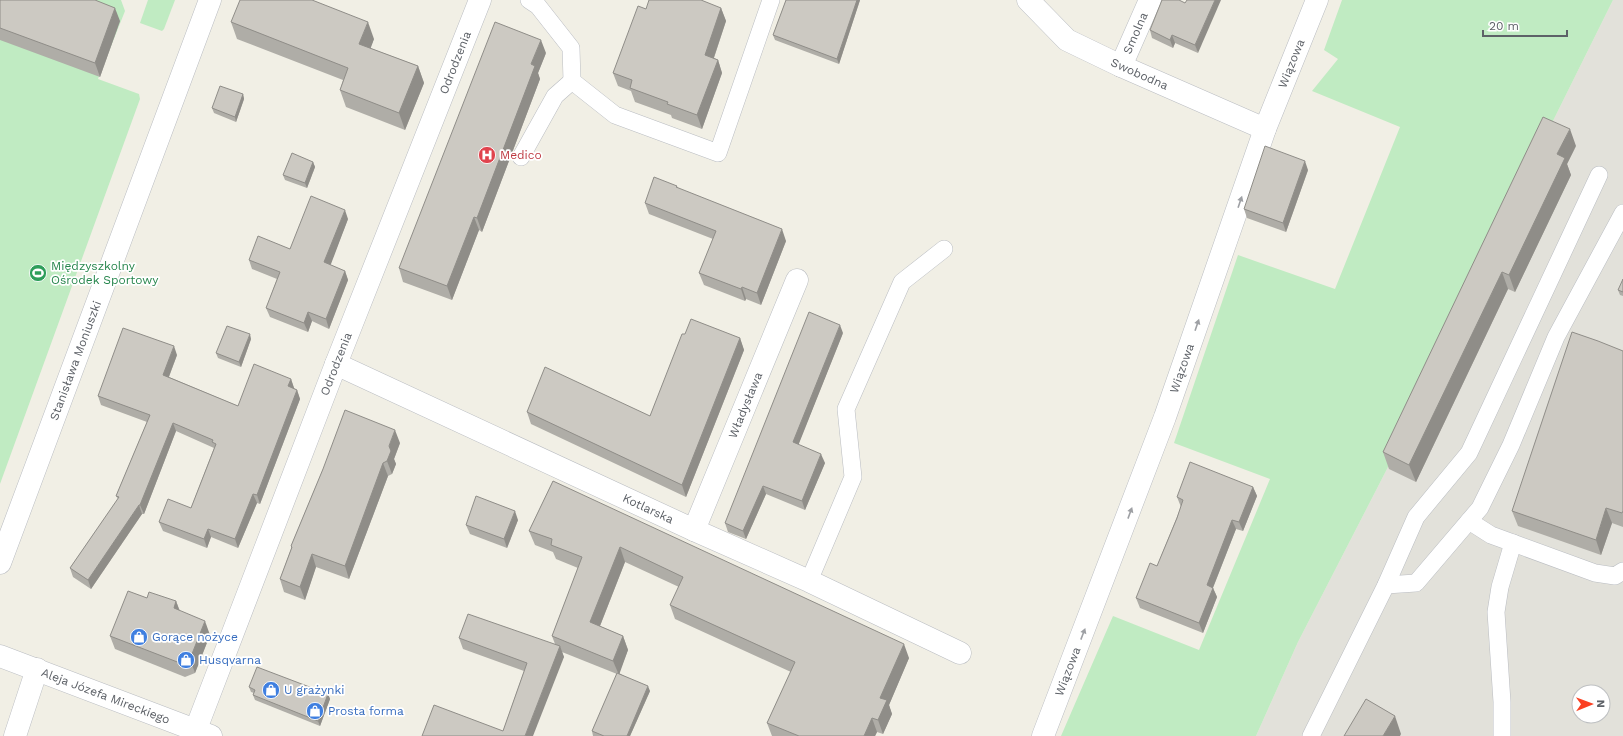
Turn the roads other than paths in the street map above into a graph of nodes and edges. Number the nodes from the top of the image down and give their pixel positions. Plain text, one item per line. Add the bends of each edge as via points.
1 (210, 0) edge
2 (480, 0) edge
3 (529, 0) edge
4 (771, 0) edge
5 (1028, 0) edge
6 (1150, 0) edge
7 (1317, 0) edge
8 (1121, 66) junction
9 (572, 81) junction
10 (1265, 129) junction
11 (521, 156) dead end
12 (1599, 175) dead end
13 (1623, 213) edge
14 (944, 249) dead end
15 (797, 280) dead end
16 (336, 364) junction
17 (1469, 520) junction
18 (694, 530) junction
19 (1513, 542) junction
20 (0, 563) edge
21 (1623, 572) edge
22 (809, 581) junction
23 (1386, 585) junction
24 (960, 653) dead end
25 (0, 656) edge
26 (37, 669) junction
27 (204, 733) edge
28 (15, 736) edge
29 (1043, 736) edge
30 (1312, 736) edge
31 (1502, 736) edge

1 - 20 street, Stanisława Moniuszki
2 - 16 street, Odrodzenia
3 - 9 lane via 538,6 571,48
4 - 9 lane via 718,153 615,114
5 - 8 street, Swobodna via 1067,40
6 - 8 street, Smolna
7 - 10 street, Wiązowa
8 - 10 street, Swobodna
9 - 11 lane via 555,96
29 -> 10 street, Wiązowa via 1166,417
12 - 23 lane via 1469,453 1416,517
13 - 17 lane via 1556,337 1511,445 1480,508
14 - 22 lane via 902,282 846,409 853,477
15 - 18 street, Władysława
16 - 18 street, Kotlarska
16 - 27 street, Odrodzenia
17 - 19 lane via 1491,534
17 - 23 lane via 1416,583
18 - 22 street, Kotlarska
19 - 21 lane via 1594,573 1615,576
19 - 31 lane via 1500,587 1496,612
22 - 24 street, Kotlarska
23 - 30 lane
25 - 26 street, Aleja Józefa Mireckiego
26 - 27 street, Aleja Józefa Mireckiego
26 - 28 street

